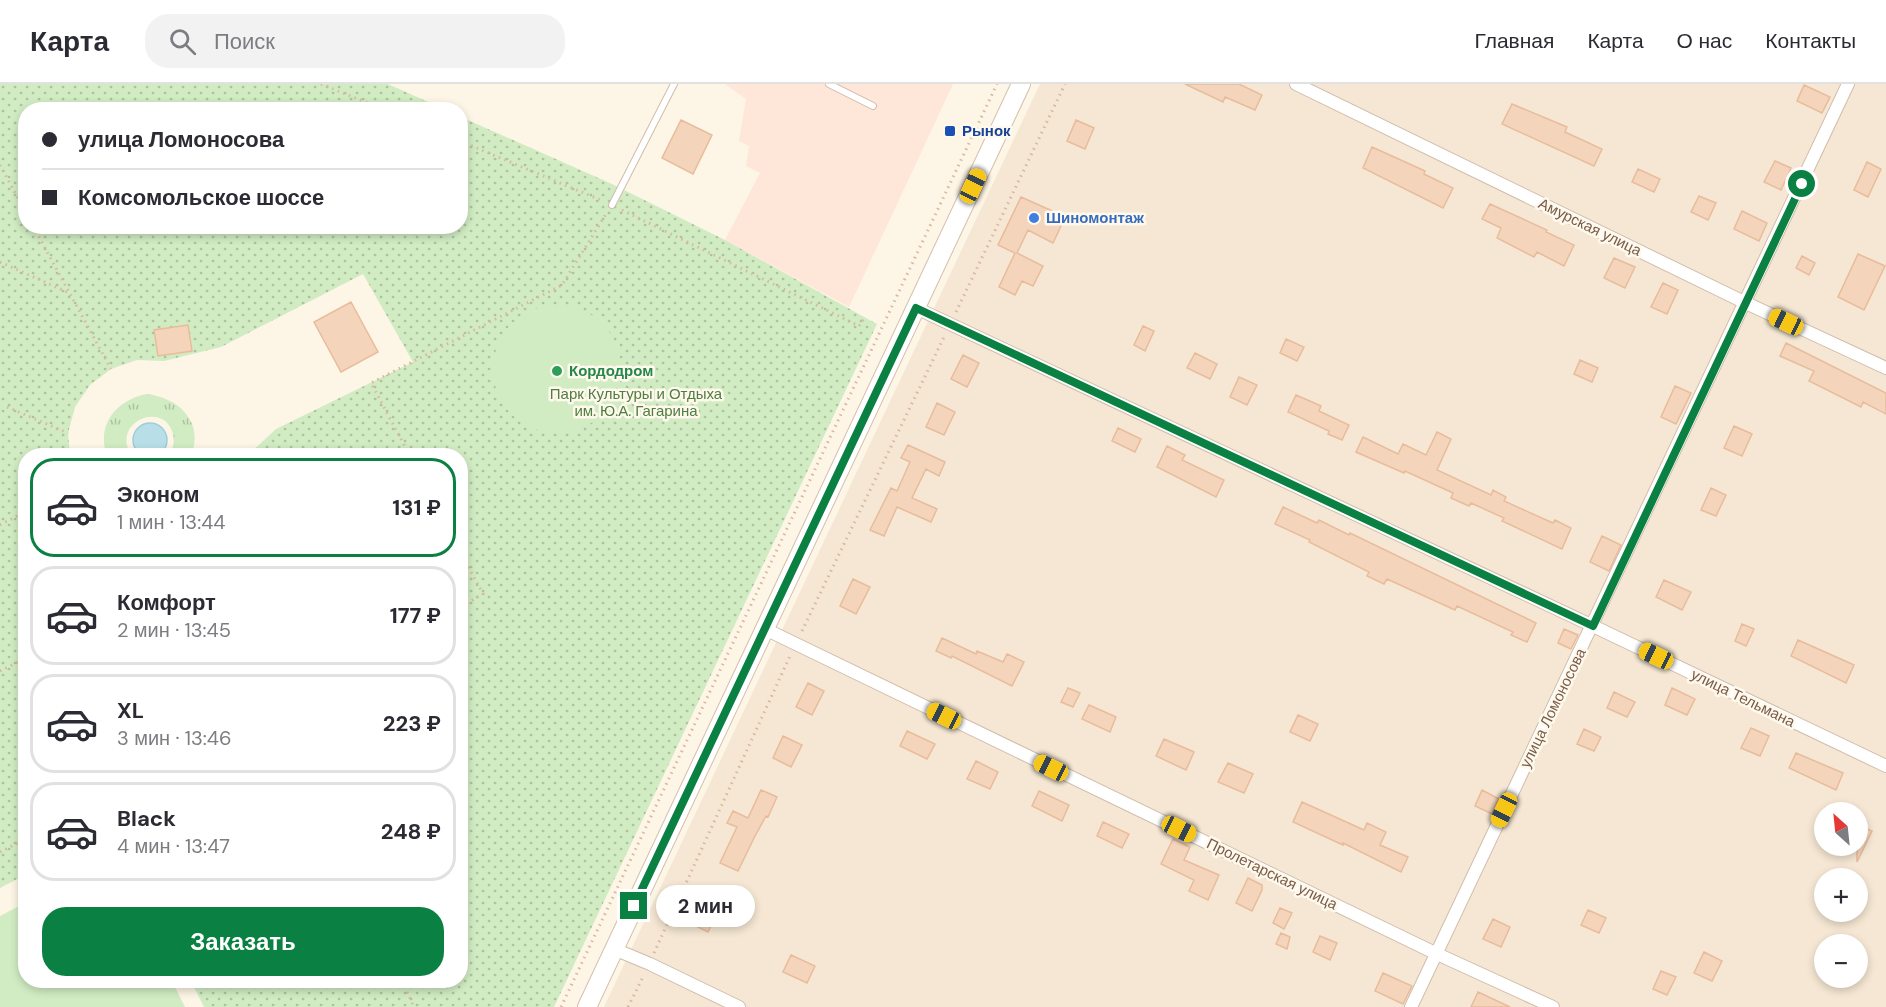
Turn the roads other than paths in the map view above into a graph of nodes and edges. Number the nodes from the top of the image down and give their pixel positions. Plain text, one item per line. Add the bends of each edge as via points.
1 (674, 84) edge
2 (829, 84) edge
3 (1021, 84) edge
4 (1296, 84) edge
5 (1848, 84) edge
6 (873, 106) dead end
7 (612, 205) road end
8 (1746, 303) junction
9 (916, 308) junction
10 (1886, 368) edge
11 (1593, 626) junction
12 (765, 629) junction
13 (1886, 766) edge
14 (614, 949) junction
15 (1435, 953) junction
16 (587, 1007) edge
17 (739, 1007) edge
18 (1411, 1007) edge
19 (1553, 1007) edge

1 - 7 lane
2 - 6 lane
3 - 9 main road
4 - 8 street, Амурская улица
5 - 8 street, улица Ломоносова
8 - 10 street, Амурская улица
8 - 11 street, улица Ломоносова
9 - 11 street, улица Тельмана
9 - 12 main road
11 - 13 street, улица Тельмана
11 - 15 street, улица Ломоносова
12 - 14 main road
12 - 15 street, Пролетарская улица
14 - 16 main road
14 - 17 street
15 - 18 street, улица Ломоносова
15 - 19 street, Пролетарская улица

